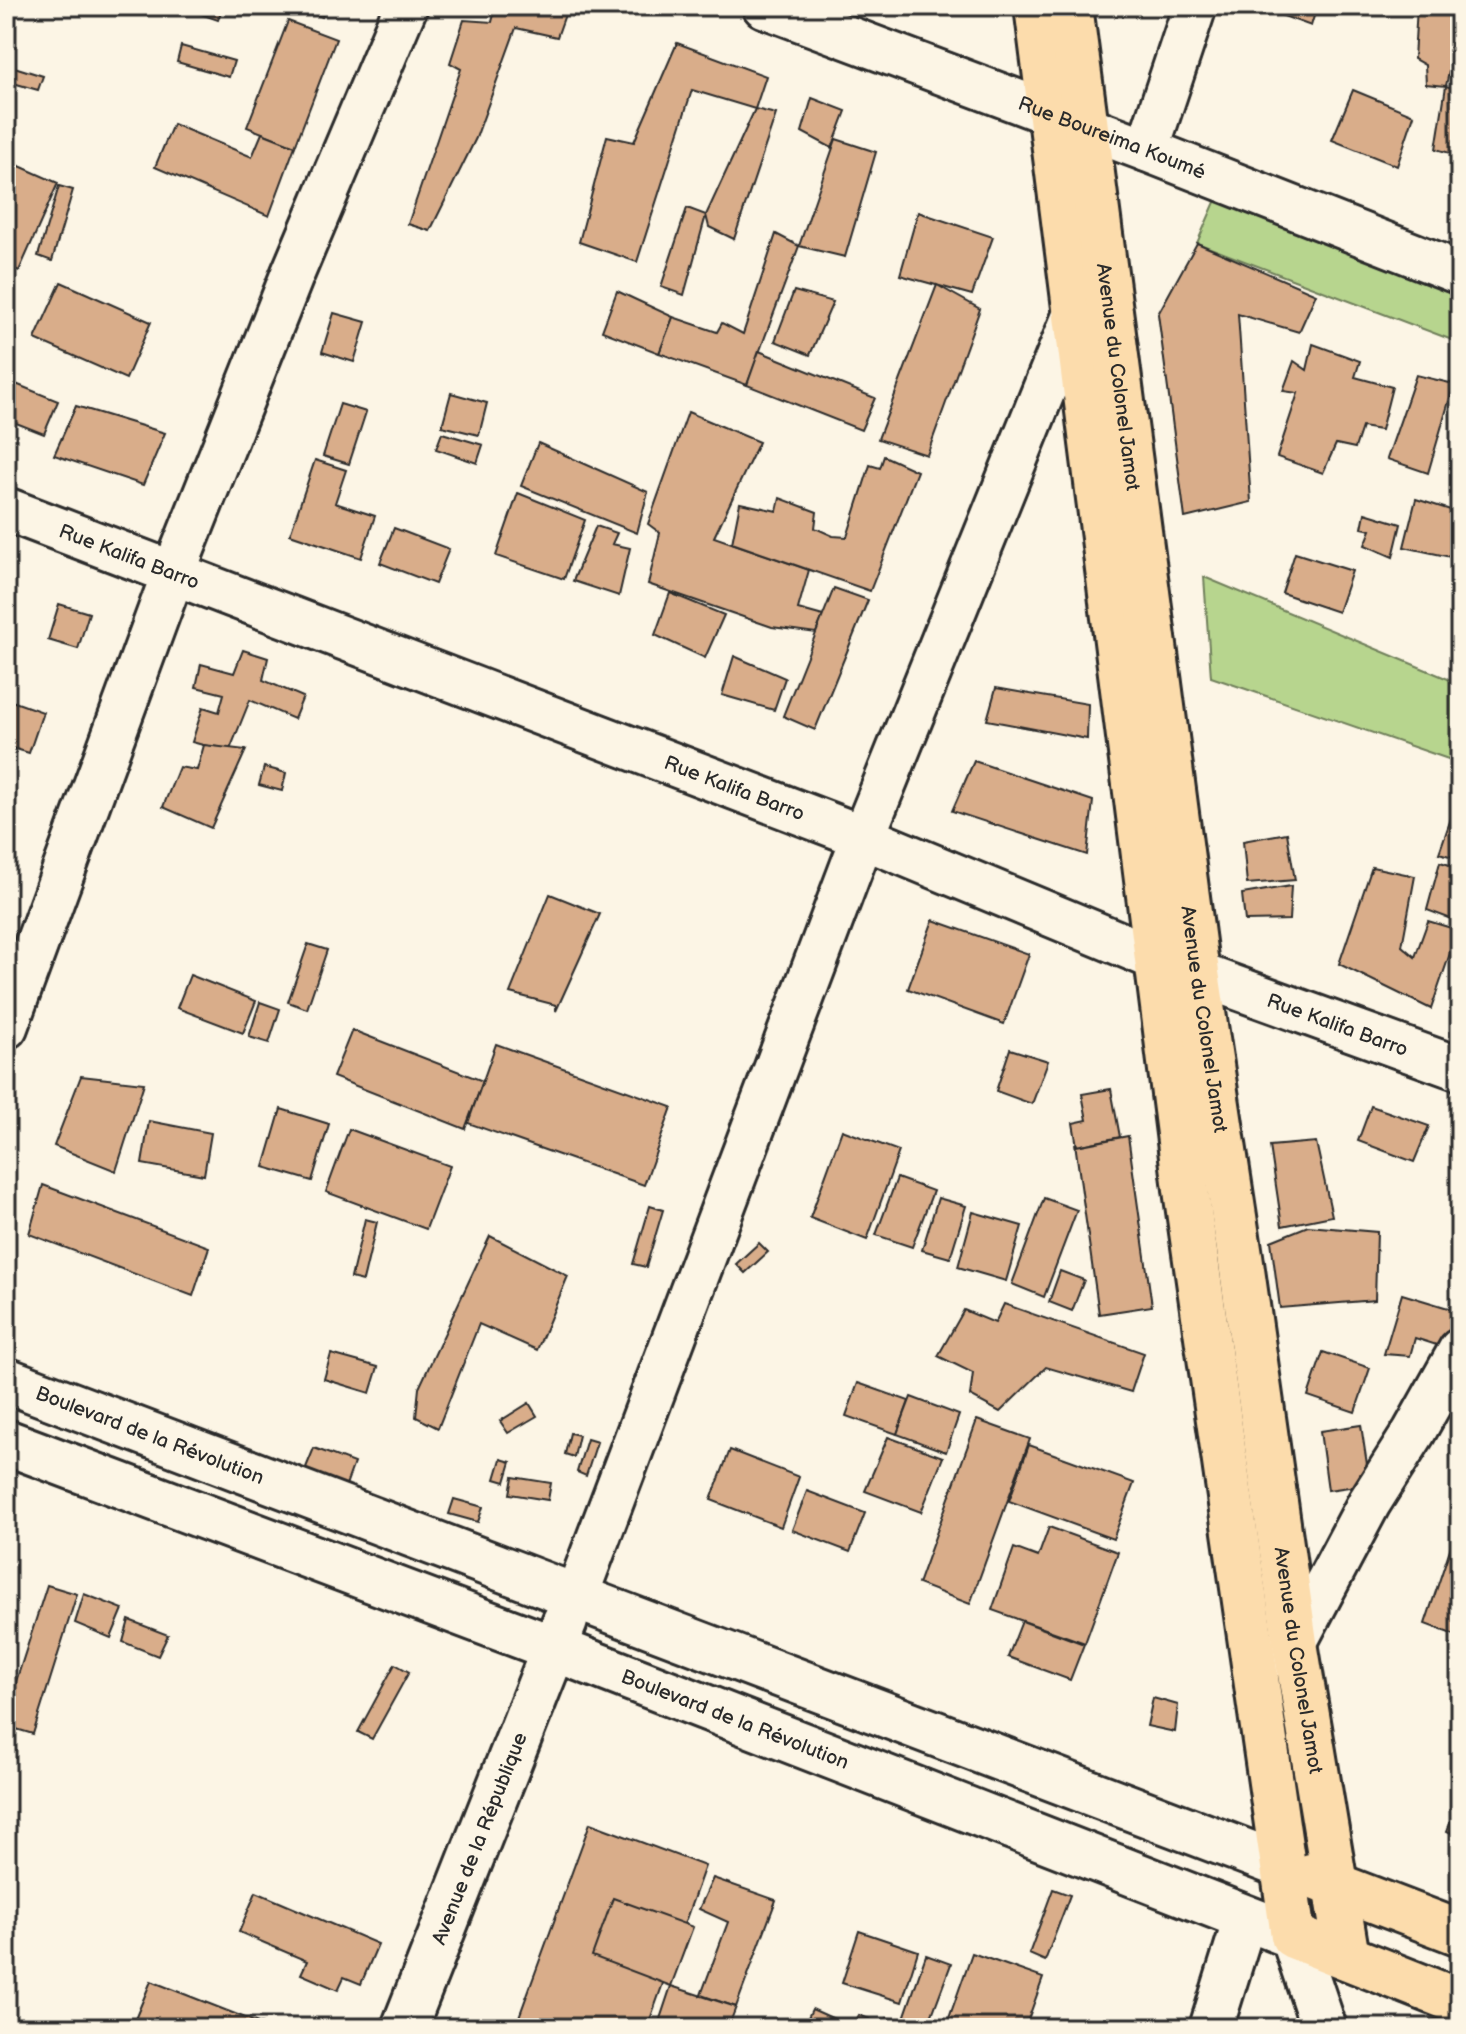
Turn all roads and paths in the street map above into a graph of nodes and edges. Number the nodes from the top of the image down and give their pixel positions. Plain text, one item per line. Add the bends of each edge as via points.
1 (406, 6) edge
2 (764, 6) edge
3 (1037, 6) edge
4 (1070, 6) edge
5 (1195, 6) edge
6 (1069, 122) junction
7 (1147, 150) junction
8 (1101, 248) junction
9 (1460, 273) edge
10 (1076, 311) junction
11 (6, 509) edge
12 (173, 574) junction
13 (863, 837) junction
14 (1177, 966) junction
15 (6, 1027) edge
16 (1460, 1069) edge
17 (1460, 1350) edge
18 (6, 1380) edge
19 (6, 1442) edge
20 (576, 1597) junction
21 (1295, 1643) junction
22 (553, 1648) junction
23 (1253, 1667) junction
24 (1283, 1866) junction
25 (1335, 1885) junction
26 (1245, 1919) junction
27 (1460, 1933) edge
28 (1293, 1936) junction
29 (1347, 1957) junction
30 (1460, 2002) edge
31 (404, 2028) edge
32 (1211, 2028) edge
33 (1326, 2028) edge

1 - 12 street
2 - 6 street, Rue Boureima Koumé
3 - 6 main road, Avenue du Colonel Jamot
4 - 6 main road, Avenue du Colonel Jamot
5 - 7 street
6 - 7 street, Rue Boureima Koumé
6 - 8 main road, Avenue du Colonel Jamot
6 - 10 main road, Avenue du Colonel Jamot
7 - 9 street, Rue Boureima Koumé
8 - 10 street
8 - 14 main road, Avenue du Colonel Jamot
10 - 13 street
10 - 14 main road, Avenue du Colonel Jamot
11 - 12 street, Rue Kalifa Barro
12 - 13 street, Rue Kalifa Barro
12 - 15 street
13 - 14 street, Rue Kalifa Barro
13 - 20 street
14 - 16 street, Rue Kalifa Barro
14 - 21 main road, Avenue du Colonel Jamot via 1240,1256
14 - 23 main road, Avenue du Colonel Jamot via 1187,1197
17 - 21 street via 1369,1503
18 - 20 main road, Boulevard de la Révolution
19 - 22 main road, Boulevard de la Révolution
20 - 22 main road, Avenue de la République
20 - 24 main road, Boulevard de la Révolution
21 - 23 street
21 - 25 main road, Avenue du Colonel Jamot
22 - 26 main road, Boulevard de la Révolution
22 - 31 main road, Avenue de la République
23 - 24 main road, Avenue du Colonel Jamot
24 - 25 main road, Boulevard de la Révolution
24 - 28 main road, Avenue du Colonel Jamot
25 - 27 main road, Boulevard de la Révolution
25 - 29 main road, Avenue du Colonel Jamot
26 - 28 main road, Boulevard de la Révolution
26 - 32 street
28 - 29 main road, Boulevard de la Révolution
28 - 33 main road, Avenue du Colonel Jamot
29 - 30 main road, Boulevard de la Révolution
29 - 33 main road, Avenue du Colonel Jamot

